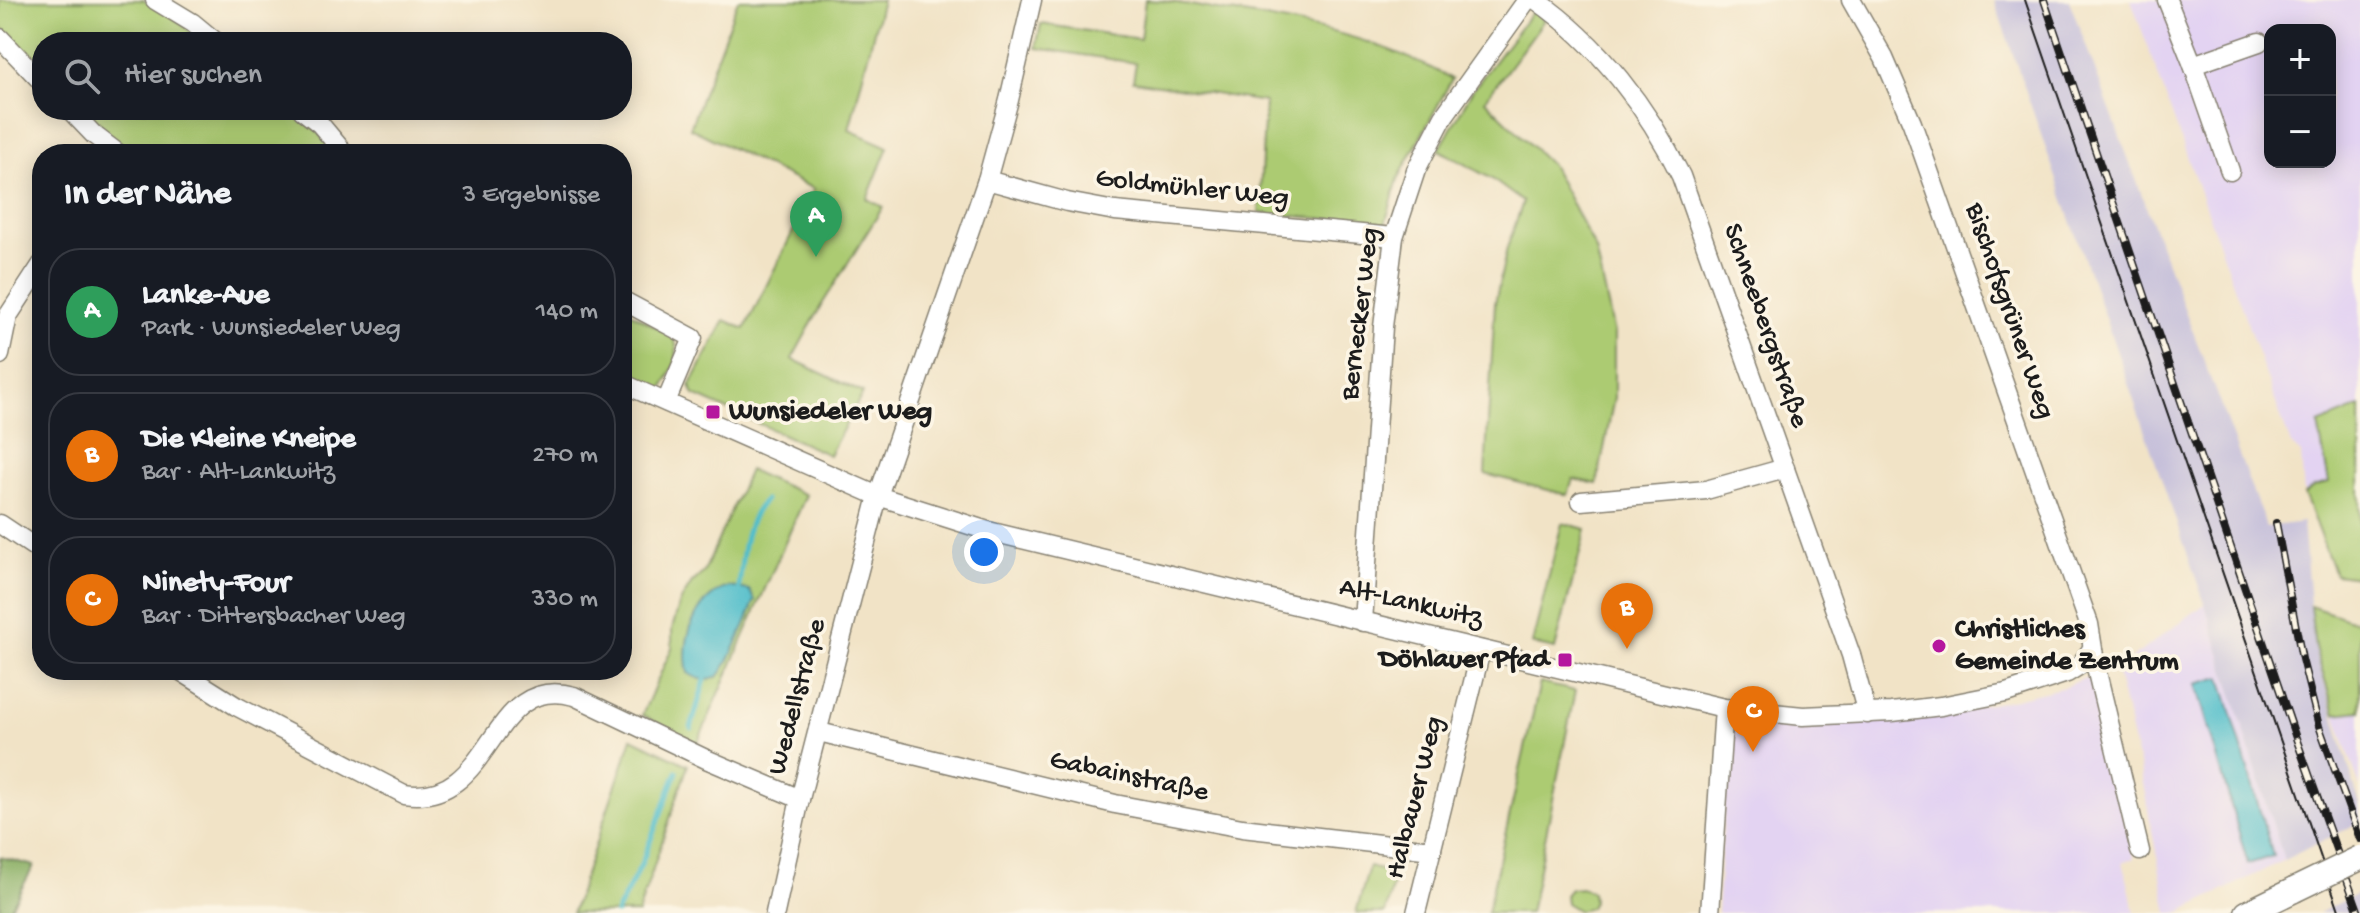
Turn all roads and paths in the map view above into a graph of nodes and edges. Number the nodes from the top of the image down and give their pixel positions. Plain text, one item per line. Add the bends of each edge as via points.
1 (155, 0) edge
2 (1032, 0) edge
3 (1527, 0) edge
4 (1851, 0) edge
5 (2167, 0) edge
6 (1544, 2) edge
7 (204, 32) edge
8 (0, 38) edge
9 (2259, 42) dead end
10 (2193, 65) junction
11 (32, 72) edge
12 (80, 120) edge
13 (315, 120) edge
14 (106, 144) edge
15 (337, 144) edge
16 (2230, 171) dead end
17 (987, 180) junction
18 (1394, 237) junction
19 (32, 278) edge
20 (632, 305) edge
21 (4, 318) edge
22 (0, 355) edge
23 (632, 387) edge
24 (666, 402) junction
25 (1785, 468) junction
26 (878, 496) junction
27 (1581, 501) dead end
28 (0, 524) edge
29 (32, 545) edge
30 (1363, 622) junction
31 (2092, 649) junction
32 (1481, 650) junction
33 (195, 680) edge
34 (1724, 708) junction
35 (1867, 714) junction
36 (819, 732) junction
37 (800, 799) junction
38 (1432, 850) junction
39 (2140, 851) dead end
40 (2360, 858) edge
41 (775, 913) edge
42 (1416, 913) edge
43 (1710, 913) edge
44 (2247, 913) edge

1 - 7 street
2 - 17 street
3 - 18 street, Bernecker Weg via 1444,116 1416,170
4 - 31 street, Bischofsgrüner Weg via 1912,123 2089,624
5 - 10 street
6 - 25 street, Schneebergstraße via 1612,69 1679,171
8 - 11 street
9 - 10 street
10 - 16 street
12 - 14 street
13 - 15 street
17 - 18 street, Goldmühler Weg via 1119,211
17 - 26 street
18 - 30 street, Bernecker Weg
19 - 21 street
20 - 24 street via 693,338
21 - 22 street
23 - 24 street, Alt-Lankwitz
24 - 26 street, Alt-Lankwitz
25 - 27 street via 1706,490
25 - 35 street, Schneebergstraße
26 - 30 street, Alt-Lankwitz via 988,531
26 - 36 street, Wedellstraße
28 - 29 street
30 - 32 street, Alt-Lankwitz
31 - 35 street, Alt-Lankwitz via 2067,673 2006,693
31 - 39 street
32 - 34 street, Alt-Lankwitz
32 - 38 street, Halbauer Weg
33 - 37 street via 404,794 430,795 451,787 515,709 553,692 574,696
34 - 35 street, Alt-Lankwitz via 1803,716
34 - 43 street
36 - 37 street, Wedellstraße
36 - 38 street, Gabainstraße via 1131,807 1242,828
37 - 41 street, Wedellstraße
38 - 42 street, Halbauer Weg
40 - 44 main road, bridge

